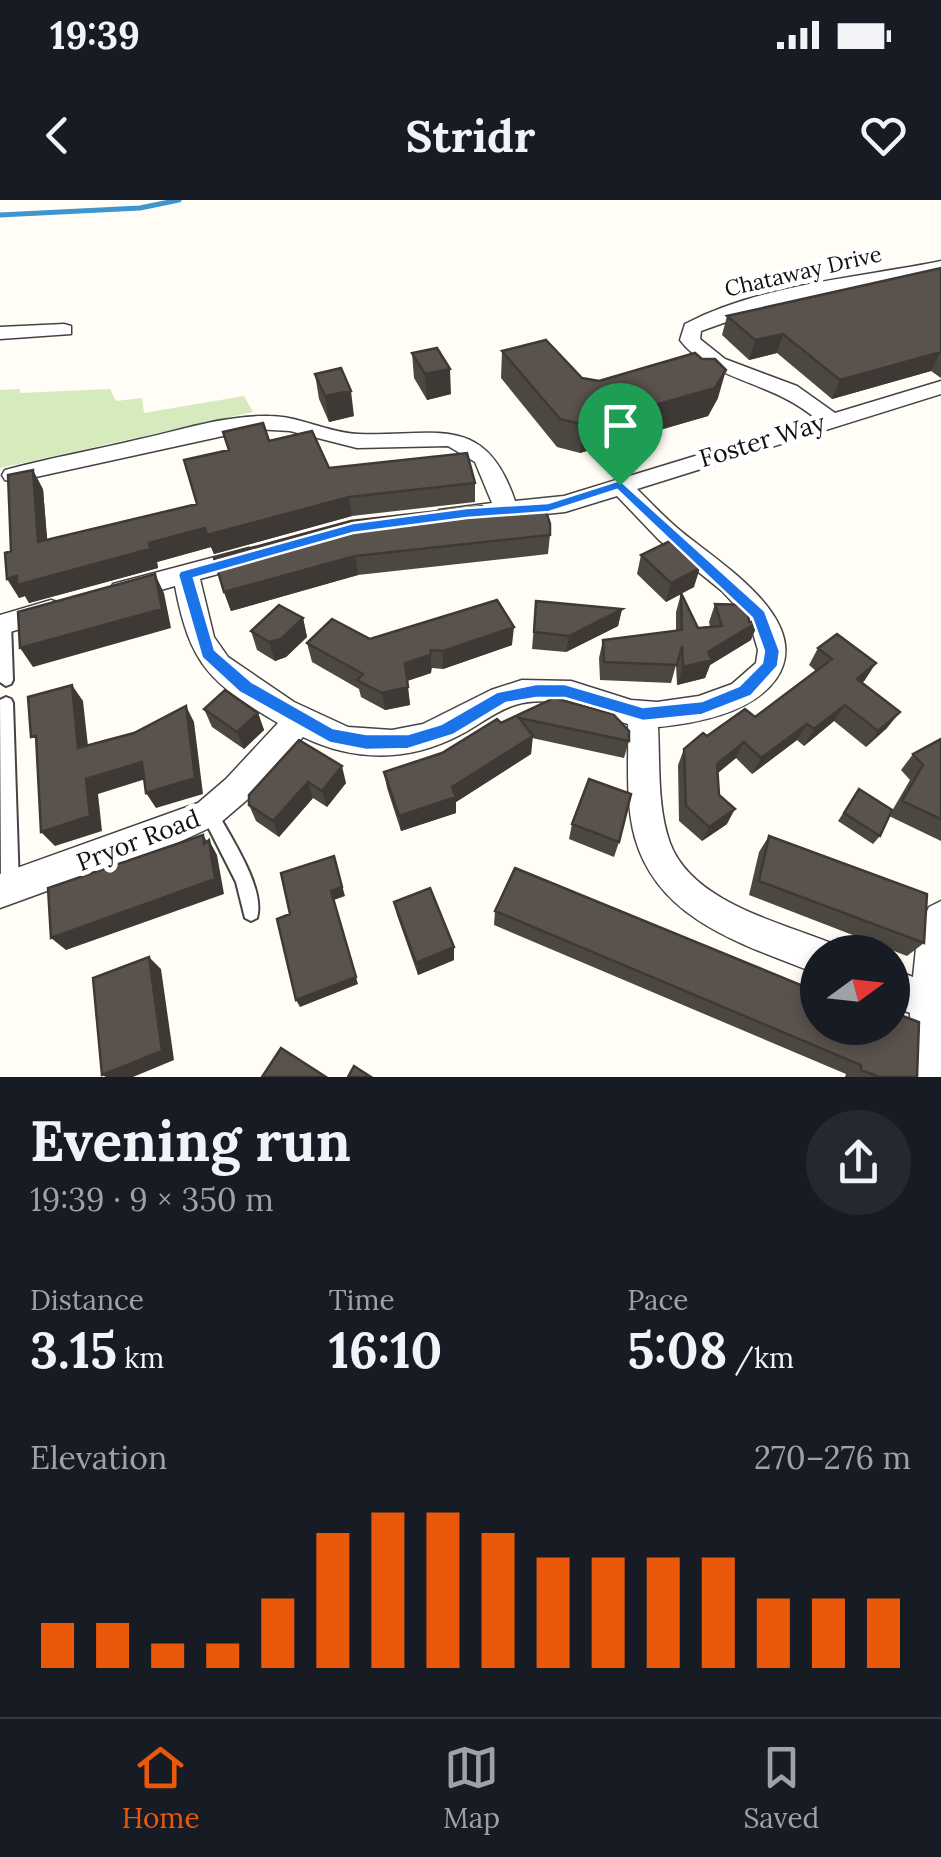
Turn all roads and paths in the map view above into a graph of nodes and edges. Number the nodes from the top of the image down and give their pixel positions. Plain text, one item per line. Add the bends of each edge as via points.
1 (932, 268) edge
2 (941, 282) edge
3 (64, 330) dead end
4 (1, 334) edge
5 (940, 388) edge
6 (829, 419) junction
7 (193, 434) junction
8 (201, 460) edge
9 (14, 475) edge
10 (620, 485) junction
11 (506, 510) junction
12 (429, 518) edge
13 (279, 549) edge
14 (186, 575) junction
15 (2, 624) edge
16 (6, 680) dead end
17 (6, 703) dead end
18 (643, 714) junction
19 (301, 718) junction
20 (209, 813) junction
21 (5, 890) edge
22 (252, 912) dead end
23 (941, 919) edge
24 (800, 948) edge
25 (910, 994) edge
26 (929, 1002) junction
27 (928, 1077) edge

1 - 2 street, Chataway Drive
1 - 6 street, Chataway Drive via 703,320 692,328 692,358 773,382
3 - 4 street
5 - 6 street, Foster Way
6 - 10 street, Foster Way
7 - 8 street
7 - 9 street
7 - 11 street via 270,422 342,440 452,440 494,469
10 - 11 street, Foster Way via 549,508
10 - 18 street via 746,599 772,651 770,666 745,691 702,708
11 - 12 street, Foster Way
13 - 14 street
14 - 15 street
14 - 19 street via 208,654 246,687
15 - 16 lane
17 - 21 lane
18 - 19 street via 565,691 536,691 503,697 446,730 408,741 366,742 330,735
18 - 24 street via 652,842 667,872 695,900
19 - 20 street, Pryor Road
20 - 21 street, Pryor Road
20 - 22 lane via 244,880
23 - 26 street
25 - 26 street
26 - 27 street

